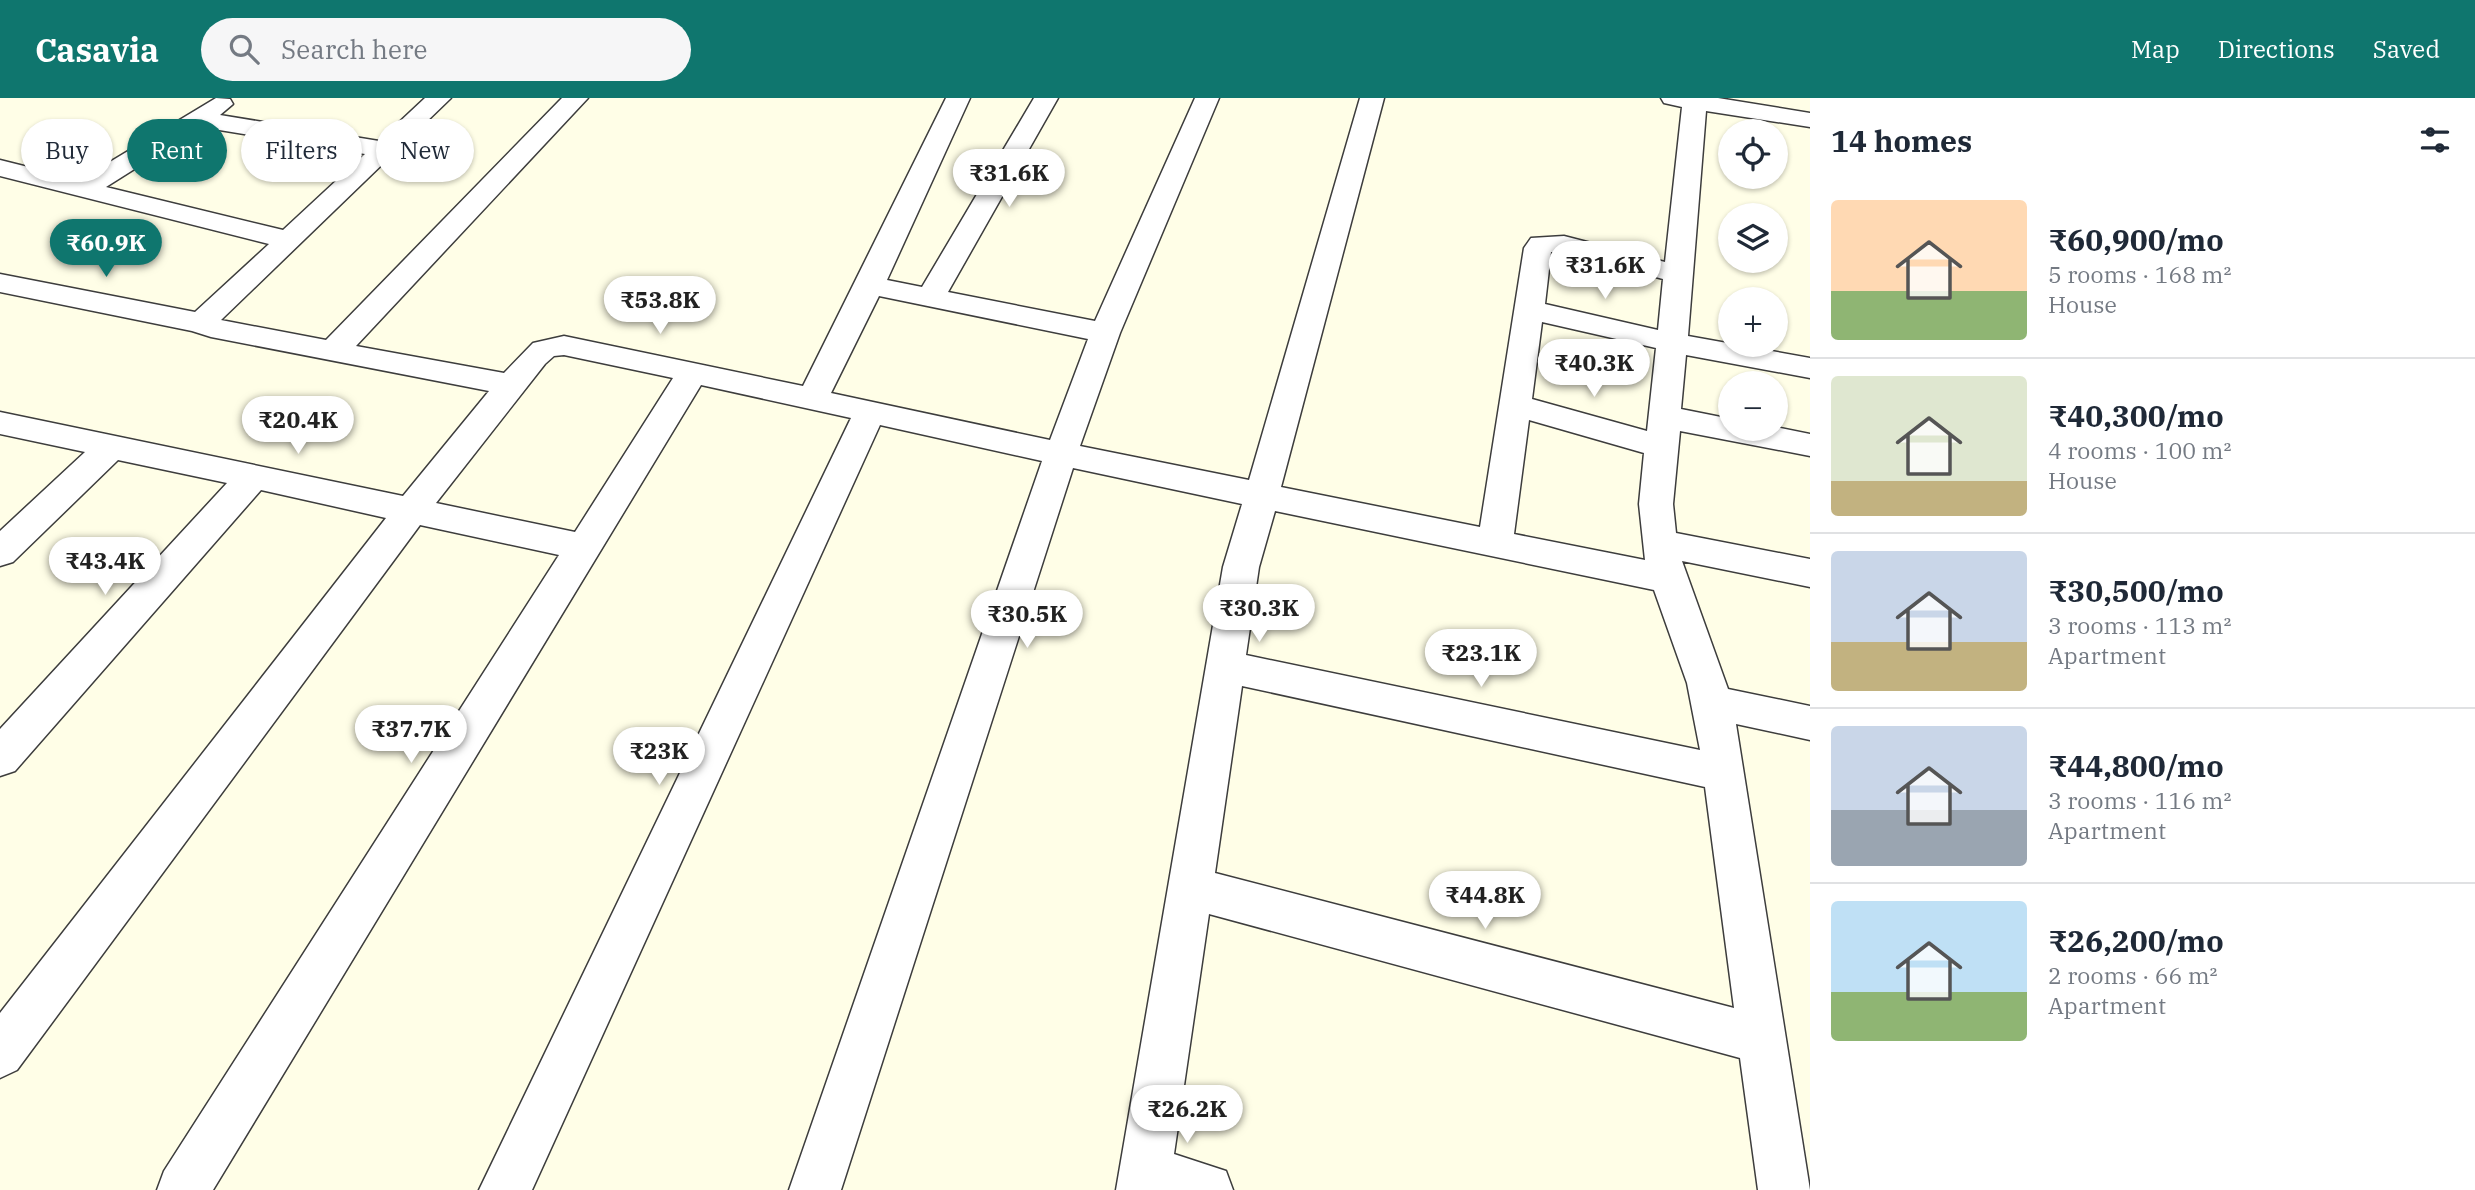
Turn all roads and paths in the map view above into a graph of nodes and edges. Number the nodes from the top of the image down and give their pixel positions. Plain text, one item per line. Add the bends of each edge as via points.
1 (226, 98) edge
2 (439, 98) edge
3 (576, 98) edge
4 (958, 98) edge
5 (1046, 98) edge
6 (1207, 98) edge
7 (1372, 98) edge
8 (1684, 100) edge
9 (199, 119) edge
10 (418, 119) edge
11 (1810, 120) edge
12 (227, 124) edge
13 (376, 148) edge
14 (376, 159) edge
15 (127, 163) edge
16 (0, 168) edge
17 (84, 189) junction
18 (288, 240) junction
19 (1677, 274) junction
20 (0, 283) edge
21 (870, 285) junction
22 (930, 298) junction
23 (1528, 309) junction
24 (201, 323) junction
25 (1105, 334) junction
26 (1670, 342) junction
27 (334, 350) junction
28 (1810, 368) edge
29 (692, 373) junction
30 (511, 385) junction
31 (812, 399) junction
32 (1513, 404) junction
33 (870, 412) junction
34 (0, 423) edge
35 (1661, 431) junction
36 (1810, 445) edge
37 (112, 446) junction
38 (1061, 454) junction
39 (254, 476) junction
40 (1262, 496) junction
41 (413, 508) junction
42 (1495, 544) junction
43 (584, 547) junction
44 (0, 552) edge
45 (1664, 561) junction
46 (1810, 573) edge
47 (1225, 666) junction
48 (1711, 702) junction
49 (1810, 723) edge
50 (0, 758) edge
51 (1724, 773) junction
52 (1190, 888) junction
53 (1763, 1040) junction
54 (0, 1053) edge
55 (1144, 1180) edge
56 (183, 1190) edge
57 (505, 1190) edge
58 (815, 1190) edge
59 (1207, 1190) edge
60 (1784, 1190) edge

1 - 9 street
2 - 10 street
3 - 27 street
4 - 21 street
5 - 22 street
6 - 25 street
7 - 40 street
8 - 11 street
8 - 19 street
12 - 13 street
14 - 18 street
15 - 17 street
16 - 17 street
17 - 18 street
18 - 24 street
19 - 23 street via 1564,244 1541,244
19 - 26 street
20 - 24 street
21 - 22 street
21 - 31 street
22 - 25 street
23 - 26 street
23 - 32 street
24 - 27 street
25 - 38 street
26 - 28 street
26 - 35 street
27 - 30 street
29 - 30 street via 552,345 540,350
29 - 31 street
29 - 43 street
30 - 41 street
31 - 33 street
32 - 35 street
32 - 42 street
33 - 38 street
33 - 57 street
34 - 37 street
35 - 36 street
35 - 45 street via 1656,505
37 - 39 street
37 - 44 street
38 - 40 street
38 - 58 street
39 - 41 street
39 - 50 street
40 - 42 street
40 - 47 street via 1241,567
41 - 43 street
41 - 54 street
42 - 45 street
43 - 56 street
45 - 46 street
45 - 48 street
47 - 51 street
47 - 52 street
48 - 49 street
48 - 51 street
51 - 53 street
52 - 53 street
52 - 55 street
53 - 60 street
55 - 59 street

